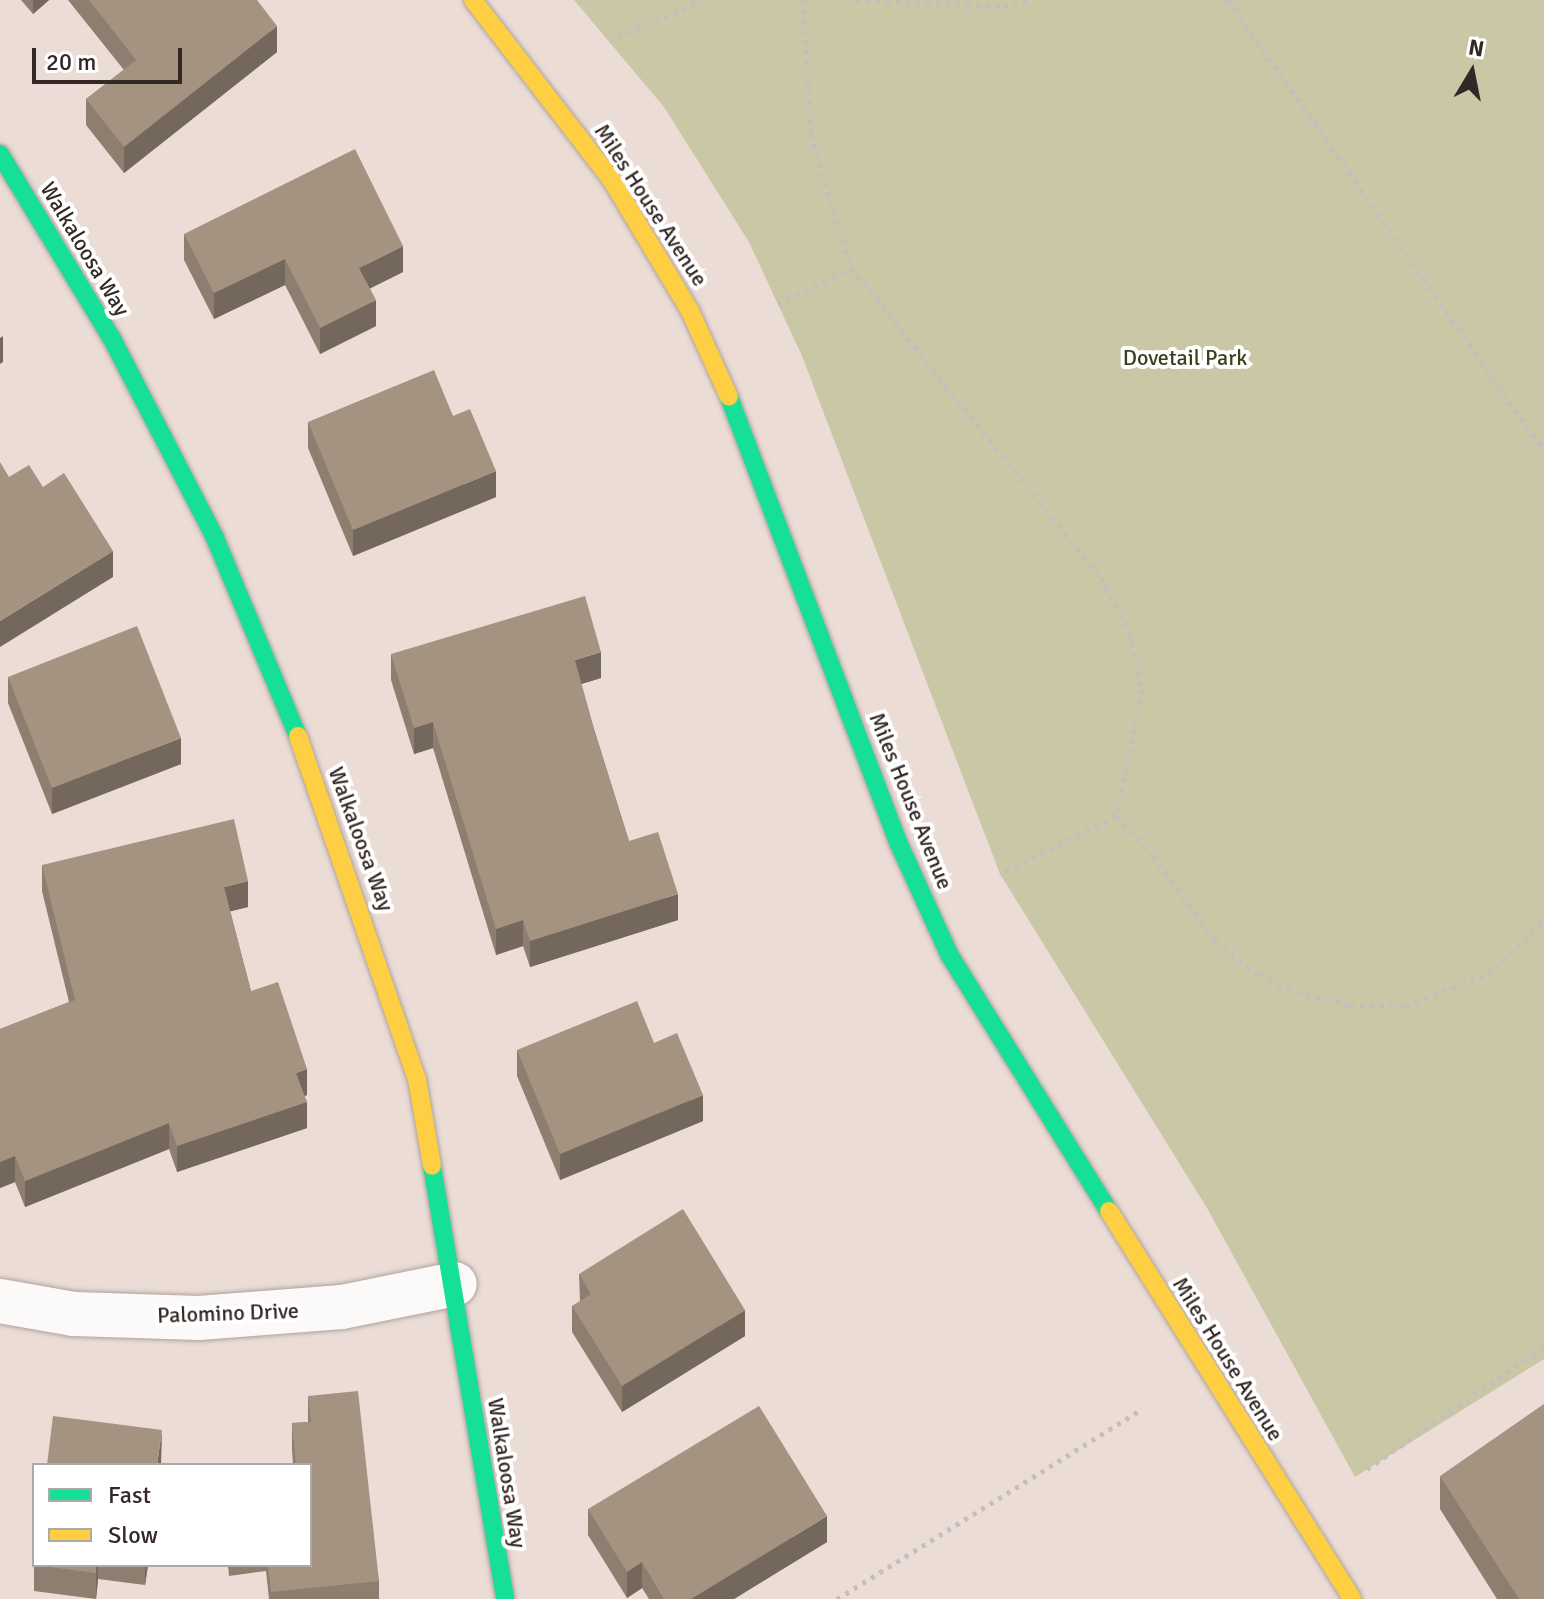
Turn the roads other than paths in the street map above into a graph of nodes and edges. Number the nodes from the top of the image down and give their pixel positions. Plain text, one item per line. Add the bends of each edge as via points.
1 (473, 0) edge
2 (0, 154) edge
3 (455, 1284) junction
4 (0, 1301) edge
5 (505, 1599) edge
6 (1352, 1599) edge

1 - 6 street, Miles House Avenue via 611,179 690,311 749,441 898,842 950,956
2 - 3 street, Walkaloosa Way via 111,337 215,538 291,717 417,1079
3 - 4 street, Palomino Drive via 342,1307 199,1318 74,1314
3 - 5 street, Walkaloosa Way

